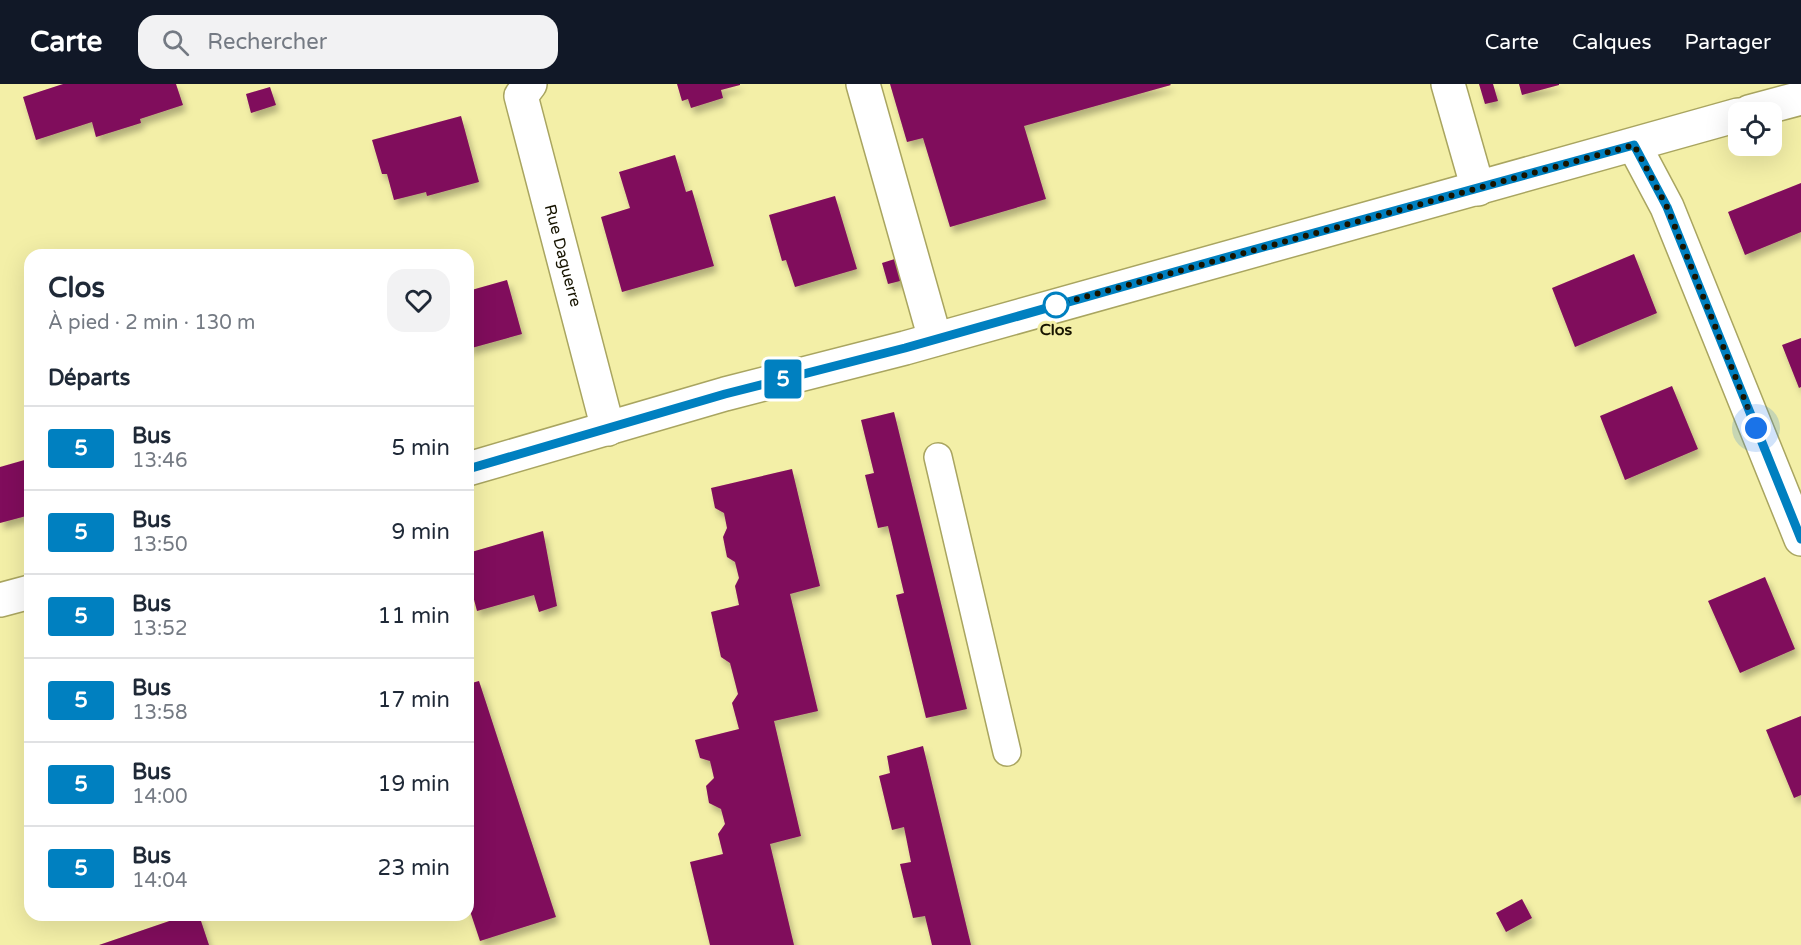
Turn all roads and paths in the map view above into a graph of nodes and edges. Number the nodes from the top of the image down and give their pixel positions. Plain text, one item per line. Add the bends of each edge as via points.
1 (530, 84) edge
2 (863, 84) edge
3 (1448, 84) edge
4 (1801, 98) edge
5 (1782, 103) edge
6 (1728, 119) edge
7 (1634, 145) junction
8 (1478, 189) junction
9 (935, 339) junction
10 (608, 429) junction
11 (938, 457) dead end
12 (474, 466) edge
13 (1801, 539) edge
14 (24, 594) edge
15 (0, 600) edge
16 (1007, 752) dead end

1 - 10 street, Rue Daguerre via 521,96
2 - 9 street
3 - 8 street
4 - 5 street
6 - 7 street
7 - 8 street
7 - 13 street via 1667,207
8 - 9 street
9 - 10 street
10 - 12 street
11 - 16 lane
14 - 15 street

